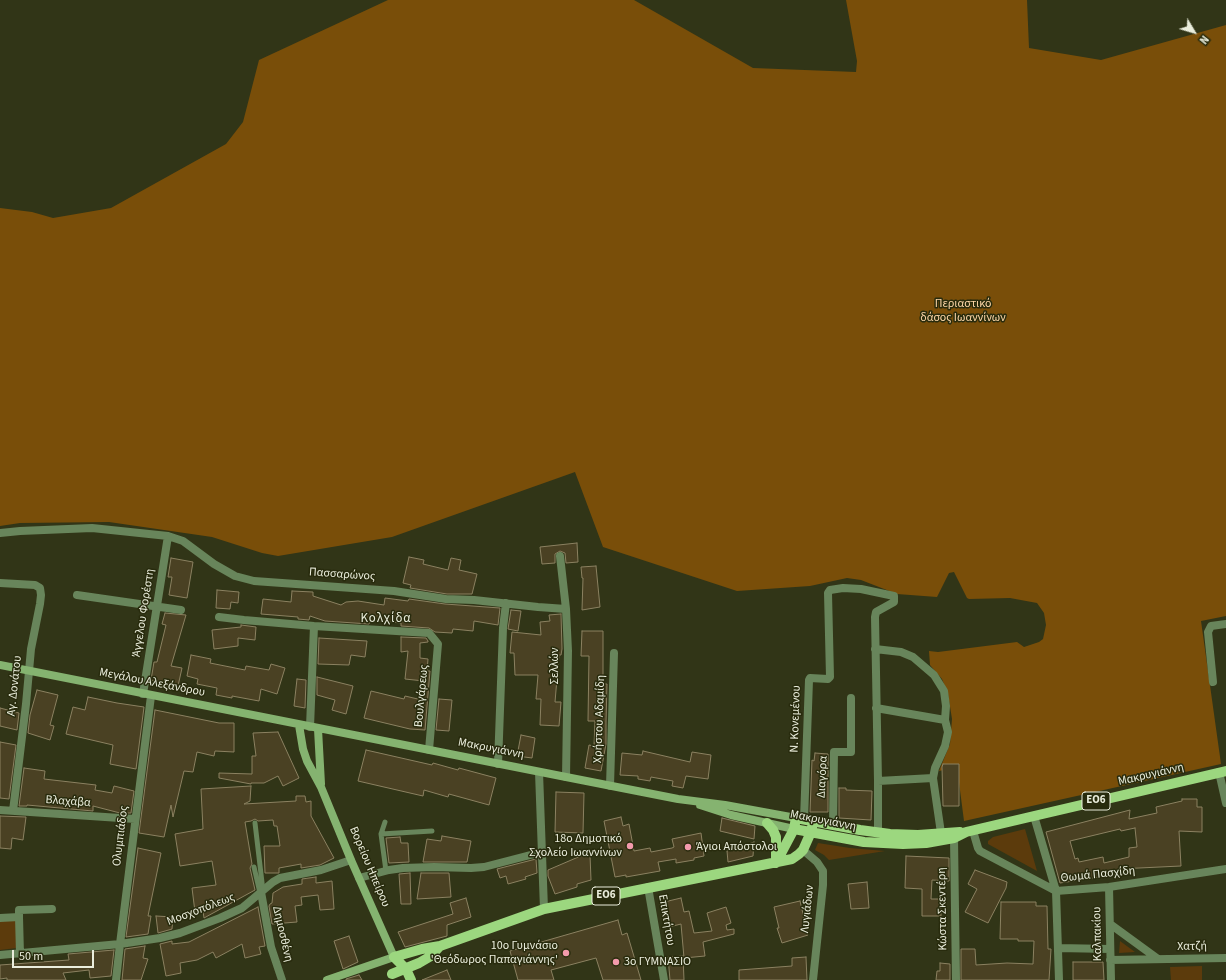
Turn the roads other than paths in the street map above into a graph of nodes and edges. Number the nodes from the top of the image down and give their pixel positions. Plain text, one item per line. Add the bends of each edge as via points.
1 (0, 533) edge
2 (168, 536) junction
3 (560, 556) dead end
4 (0, 583) edge
5 (77, 595) dead end
6 (506, 603) junction
7 (157, 607) junction
8 (566, 609) junction
9 (181, 610) dead end
10 (219, 617) dead end
11 (1226, 624) edge
12 (314, 626) junction
13 (875, 649) junction
14 (614, 653) dead end
15 (0, 665) edge
16 (29, 671) junction
17 (1213, 682) dead end
18 (147, 695) junction
19 (851, 698) dead end
20 (876, 708) junction
21 (945, 720) junction
22 (299, 725) junction
23 (314, 728) junction
24 (429, 750) junction
25 (498, 764) junction
26 (539, 772) junction
27 (1222, 772) edge
28 (566, 778) junction
29 (933, 778) junction
30 (878, 781) junction
31 (610, 786) junction
32 (321, 787) junction
33 (678, 799) junction
34 (1226, 802) edge
35 (0, 810) edge
36 (13, 811) junction
37 (1034, 816) junction
38 (135, 818) junction
39 (384, 822) dead end
40 (255, 823) dead end
41 (767, 823) junction
42 (806, 823) junction
43 (833, 825) junction
44 (794, 829) junction
45 (432, 831) dead end
46 (878, 832) junction
47 (969, 832) junction
48 (941, 833) junction
49 (381, 834) junction
50 (954, 838) junction
51 (803, 850) junction
52 (542, 852) junction
53 (351, 860) junction
54 (776, 863) junction
55 (254, 867) dead end
56 (1226, 869) edge
57 (386, 871) junction
58 (359, 878) junction
59 (648, 887) junction
60 (1109, 887) junction
61 (1056, 891) junction
62 (261, 892) junction
63 (52, 909) dead end
64 (544, 909) junction
65 (19, 917) junction
66 (0, 918) edge
67 (1110, 924) junction
68 (120, 944) junction
69 (440, 946) junction
70 (1058, 948) junction
71 (1110, 949) junction
72 (20, 954) junction
73 (0, 956) edge
74 (394, 957) junction
75 (1226, 958) edge
76 (1158, 959) junction
77 (1110, 960) junction
78 (406, 969) junction
79 (393, 977) edge
80 (116, 980) edge
81 (282, 980) edge
82 (327, 980) edge
83 (411, 980) edge
84 (664, 980) edge
85 (813, 980) edge
86 (956, 980) edge
87 (1059, 980) edge
88 (1111, 980) edge

1 - 2 street, Πασσαρώνος via 92,528
2 - 6 street, Πασσαρώνος via 186,542 214,564 235,576 254,581 394,591 446,599
2 - 7 street, Άγγελου Φορέστη
3 - 8 street, Σελλών
4 - 16 street, Αγ. Δονάτου via 35,585 40,588 41,599
5 - 7 street
6 - 8 street, Πασσαρώνος
6 - 25 street
7 - 9 street
7 - 18 street, Άγγελου Φορέστη
8 - 28 street, Σελλών
10 - 12 street
11 - 17 street via 1211,626 1208,632
12 - 23 street
12 - 24 street, Βουλγάρεως via 429,633 438,644
13 - 20 street
13 - 21 street via 908,654 931,672 944,691
13 - 42 street, Ν. Κονεμένου via 874,617 876,612 894,602 894,596 853,588 830,590 830,677 809,680
14 - 31 street, Χρήστου Αδαμίδη
15 - 16 main road, Μεγάλου Αλεξάνδρου
16 - 18 main road, Μεγάλου Αλεξάνδρου
16 - 36 street, Αγ. Δονάτου
18 - 22 main road, Μεγάλου Αλεξάνδρου
18 - 38 street, Ολυμπιάδος
19 - 43 street, Διαγόρα via 851,752 834,752
20 - 21 street
20 - 30 street
21 - 29 street via 947,739
22 - 23 main road, Μακρυγιάννη
22 - 32 main road, Βορείου Ηπείρου via 305,755
23 - 24 main road, Μακρυγιάννη
23 - 32 main road, Βορείου Ηπείρου
24 - 25 main road, Μακρυγιάννη
25 - 26 main road, Μακρυγιάννη
26 - 28 main road, Μακρυγιάννη
26 - 52 street
27 - 34 street
27 - 37 main road, Μακρυγιάννη / ΕΟ6
28 - 31 main road, Μακρυγιάννη
29 - 30 street
29 - 48 street
30 - 46 street
31 - 33 main road, Μακρυγιάννη
32 - 53 main road, Βορείου Ηπείρου
33 - 41 main road, Μακρυγιάννη
33 - 42 main road, Μακρυγιάννη via 725,805
35 - 36 street, Βλαχάβα
36 - 38 street, Βλαχάβα
37 - 47 main road, Μακρυγιάννη / ΕΟ6
37 - 61 street
38 - 68 street, Ολυμπιάδος
39 - 49 lane
40 - 62 lane, Δημοσθένη
41 - 44 main road, Μακρυγιάννη
41 - 54 main road via 776,837
42 - 43 main road, Μακρυγιάννη / ΕΟ6
42 - 44 main road
42 - 44 main road, Μακρυγιάννη / ΕΟ6
42 - 50 main road, Μακρυγιάννη / ΕΟ6 via 851,840 886,844 926,843
42 - 51 main road
43 - 46 main road, Μακρυγιάννη / ΕΟ6
44 - 54 main road
45 - 49 lane
46 - 48 main road, Μακρυγιάννη / ΕΟ6 via 918,835
47 - 48 main road, Μακρυγιάννη / ΕΟ6
47 - 50 main road, Μακρυγιάννη / ΕΟ6
47 - 61 street, Θωμά Πασχίδη via 980,851
49 - 57 lane
50 - 86 street, Κώστα Σκεντέρη
51 - 54 main road, ΕΟ6 via 792,859
51 - 85 street, Λυγιάδων via 823,871
52 - 57 street via 471,868 403,868
52 - 64 street
53 - 58 main road, Βορείου Ηπείρου
53 - 62 street, Μοσχοπόλεως via 321,870 280,878
54 - 59 main road, ΕΟ6
55 - 62 lane
56 - 60 street, Θωμά Πασχίδη
57 - 58 street
58 - 74 main road, Βορείου Ηπείρου
59 - 64 main road, ΕΟ6
59 - 84 street, Επικτήτου
60 - 61 street, Θωμά Πασχίδη
60 - 67 street, Καλπακίου
61 - 70 street
62 - 68 street, Μοσχοπόλεως via 247,905 190,930
62 - 81 street, Δημοσθένη via 271,947
63 - 65 street via 19,910
64 - 69 main road, ΕΟ6
65 - 66 street
65 - 72 street
67 - 71 street, Καλπακίου
67 - 76 street
68 - 72 street, Μοσχοπόλεως
68 - 80 street, Ολυμπιάδος
69 - 74 main road, ΕΟ6
69 - 78 main road, ΕΟ6 via 424,960
70 - 71 street
70 - 87 street
71 - 77 street, Καλπακίου
72 - 73 street, Μοσχοπόλεως
74 - 78 main road, Βορείου Ηπείρου
74 - 79 main road, ΕΟ6
74 - 82 main road
75 - 76 street, Χατζή
76 - 77 street, Χατζή
77 - 88 street, Καλπακίου
78 - 79 main road, ΕΟ6
78 - 83 main road, Βορείου Ηπείρου

